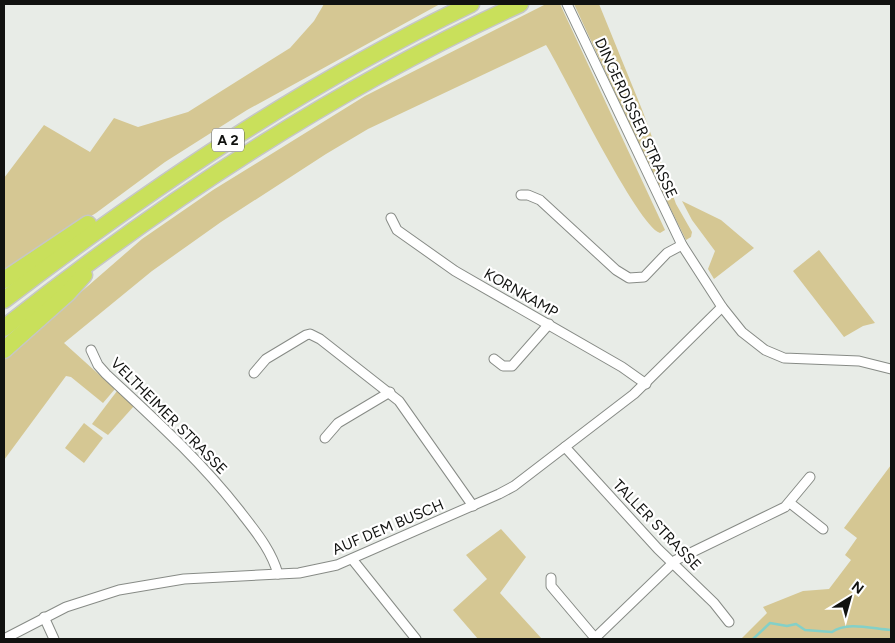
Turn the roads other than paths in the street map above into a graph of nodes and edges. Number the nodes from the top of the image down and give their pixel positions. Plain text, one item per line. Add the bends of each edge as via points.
1 (471, 4) edge
2 (520, 4) edge
3 (568, 6) edge
4 (521, 195) dead end
5 (120, 213) junction
6 (391, 218) dead end
7 (682, 245) junction
8 (109, 247) junction
9 (4, 280) edge
10 (4, 300) edge
11 (722, 307) junction
12 (549, 324) junction
13 (4, 328) edge
14 (4, 350) edge
15 (90, 350) dead end
16 (494, 359) dead end
17 (891, 369) edge
18 (254, 373) dead end
19 (646, 384) junction
20 (390, 392) junction
21 (325, 438) dead end
22 (565, 447) junction
23 (810, 477) dead end
24 (790, 503) junction
25 (472, 506) junction
26 (823, 528) dead end
27 (352, 560) junction
28 (672, 564) junction
29 (278, 574) junction
30 (551, 578) dead end
31 (44, 617) junction
32 (729, 622) dead end
33 (595, 638) edge
34 (4, 639) edge
35 (54, 639) edge
36 (416, 639) edge

1 - 5 highway, A 2 via 270,114
2 - 8 highway, A 2 via 405,61 311,114 220,170
3 - 7 street, DINGERDISSER STRASSE
4 - 7 street via 534,197 545,204 616,270 629,278 644,277 667,253
5 - 9 highway via 102,215
5 - 10 highway, A 2
6 - 12 street, KORNKAMP via 397,230 448,266
7 - 11 street, DINGERDISSER STRASSE
8 - 13 highway, A 2
8 - 14 highway via 68,293
11 - 17 street, DINGERDISSER STRASSE via 750,338 777,356 859,361
11 - 19 street, AUF DEM BUSCH
12 - 16 street via 512,366 503,366
12 - 19 street, KORNKAMP
15 - 29 street, VELTHEIMER STRASSE via 106,374 179,441 215,480 268,548
18 - 20 street via 266,359 310,334
19 - 22 street, AUF DEM BUSCH
20 - 21 street via 338,423
20 - 25 street
22 - 25 street, AUF DEM BUSCH via 507,490
22 - 28 street, TALLER STRASSE
23 - 24 street
24 - 26 street
24 - 28 street via 680,557
25 - 27 street, AUF DEM BUSCH
27 - 29 street, AUF DEM BUSCH via 313,571
27 - 36 street
28 - 32 street, TALLER STRASSE via 714,603
28 - 33 street
29 - 31 street, AUF DEM BUSCH via 152,583 90,598
30 - 33 street via 551,586
31 - 34 street, AUF DEM BUSCH
31 - 35 street

